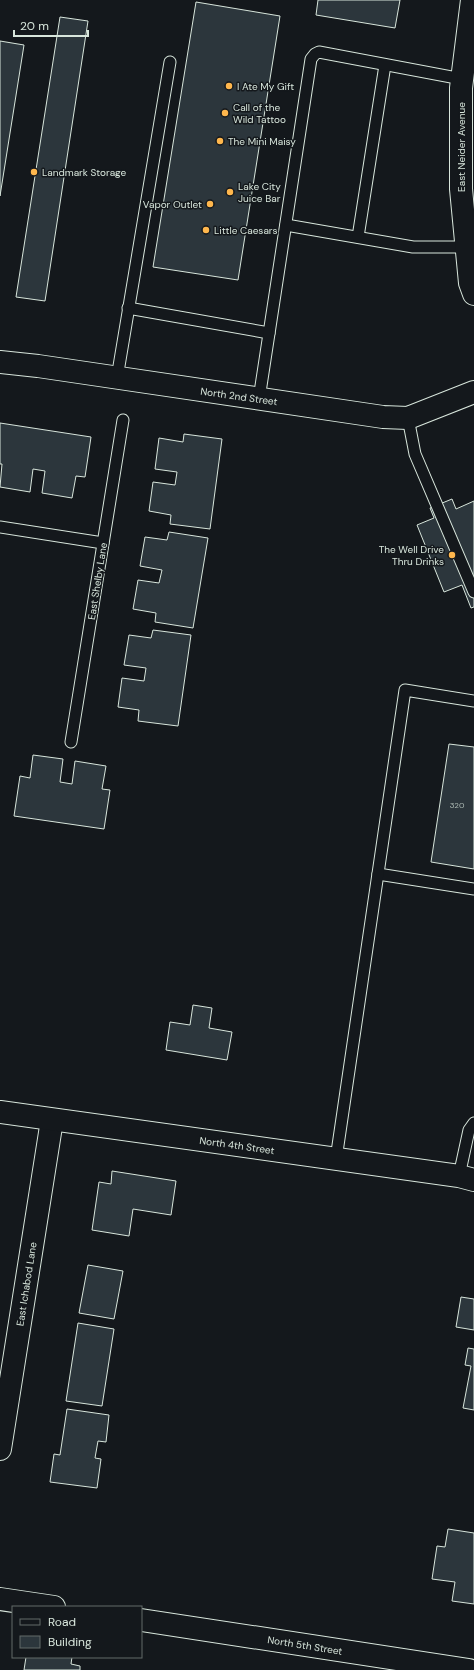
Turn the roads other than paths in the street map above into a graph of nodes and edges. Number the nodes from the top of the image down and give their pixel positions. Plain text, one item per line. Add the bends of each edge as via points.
1 (472, 0) edge
2 (170, 62) dead end
3 (385, 65) junction
4 (462, 79) junction
5 (467, 159) edge
6 (286, 225) junction
7 (358, 237) junction
8 (467, 247) junction
9 (474, 294) edge
10 (128, 308) junction
11 (269, 333) junction
12 (0, 362) edge
13 (117, 378) junction
14 (474, 392) edge
15 (259, 399) junction
16 (408, 418) junction
17 (123, 420) dead end
18 (0, 527) edge
19 (103, 543) junction
20 (474, 592) edge
21 (474, 701) edge
22 (71, 742) dead end
23 (378, 874) junction
24 (474, 889) edge
25 (0, 1112) edge
26 (52, 1120) junction
27 (474, 1123) edge
28 (336, 1159) junction
29 (466, 1178) edge
30 (0, 1449) edge
31 (0, 1599) edge
32 (47, 1606) edge
33 (142, 1620) edge
34 (469, 1670) edge

1 - 4 street, East Neider Avenue
2 - 10 lane
3 - 4 lane
3 - 6 lane via 319,52 311,59
3 - 7 lane
4 - 5 street, East Neider Avenue
5 - 8 street, East Neider Avenue via 461,189
6 - 7 lane
6 - 11 lane
7 - 8 lane via 412,247
8 - 9 street, East Neider Avenue via 470,283
10 - 11 lane
10 - 13 lane
11 - 15 lane
12 - 13 street, North 2nd Street
13 - 15 street, North 2nd Street
14 - 16 street, North 2nd Street
15 - 16 street, North 2nd Street via 383,417
16 - 20 lane via 415,454
17 - 19 lane, East Shelby Lane
18 - 19 lane
19 - 22 lane, East Shelby Lane
21 - 23 lane via 404,690
23 - 24 lane
23 - 28 lane
25 - 26 street, North 4th Street
26 - 28 street, North 4th Street
26 - 30 street, East Ichabod Lane
27 - 29 lane via 469,1130
28 - 29 street, North 4th Street
31 - 32 street
33 - 34 street, North 5th Street

